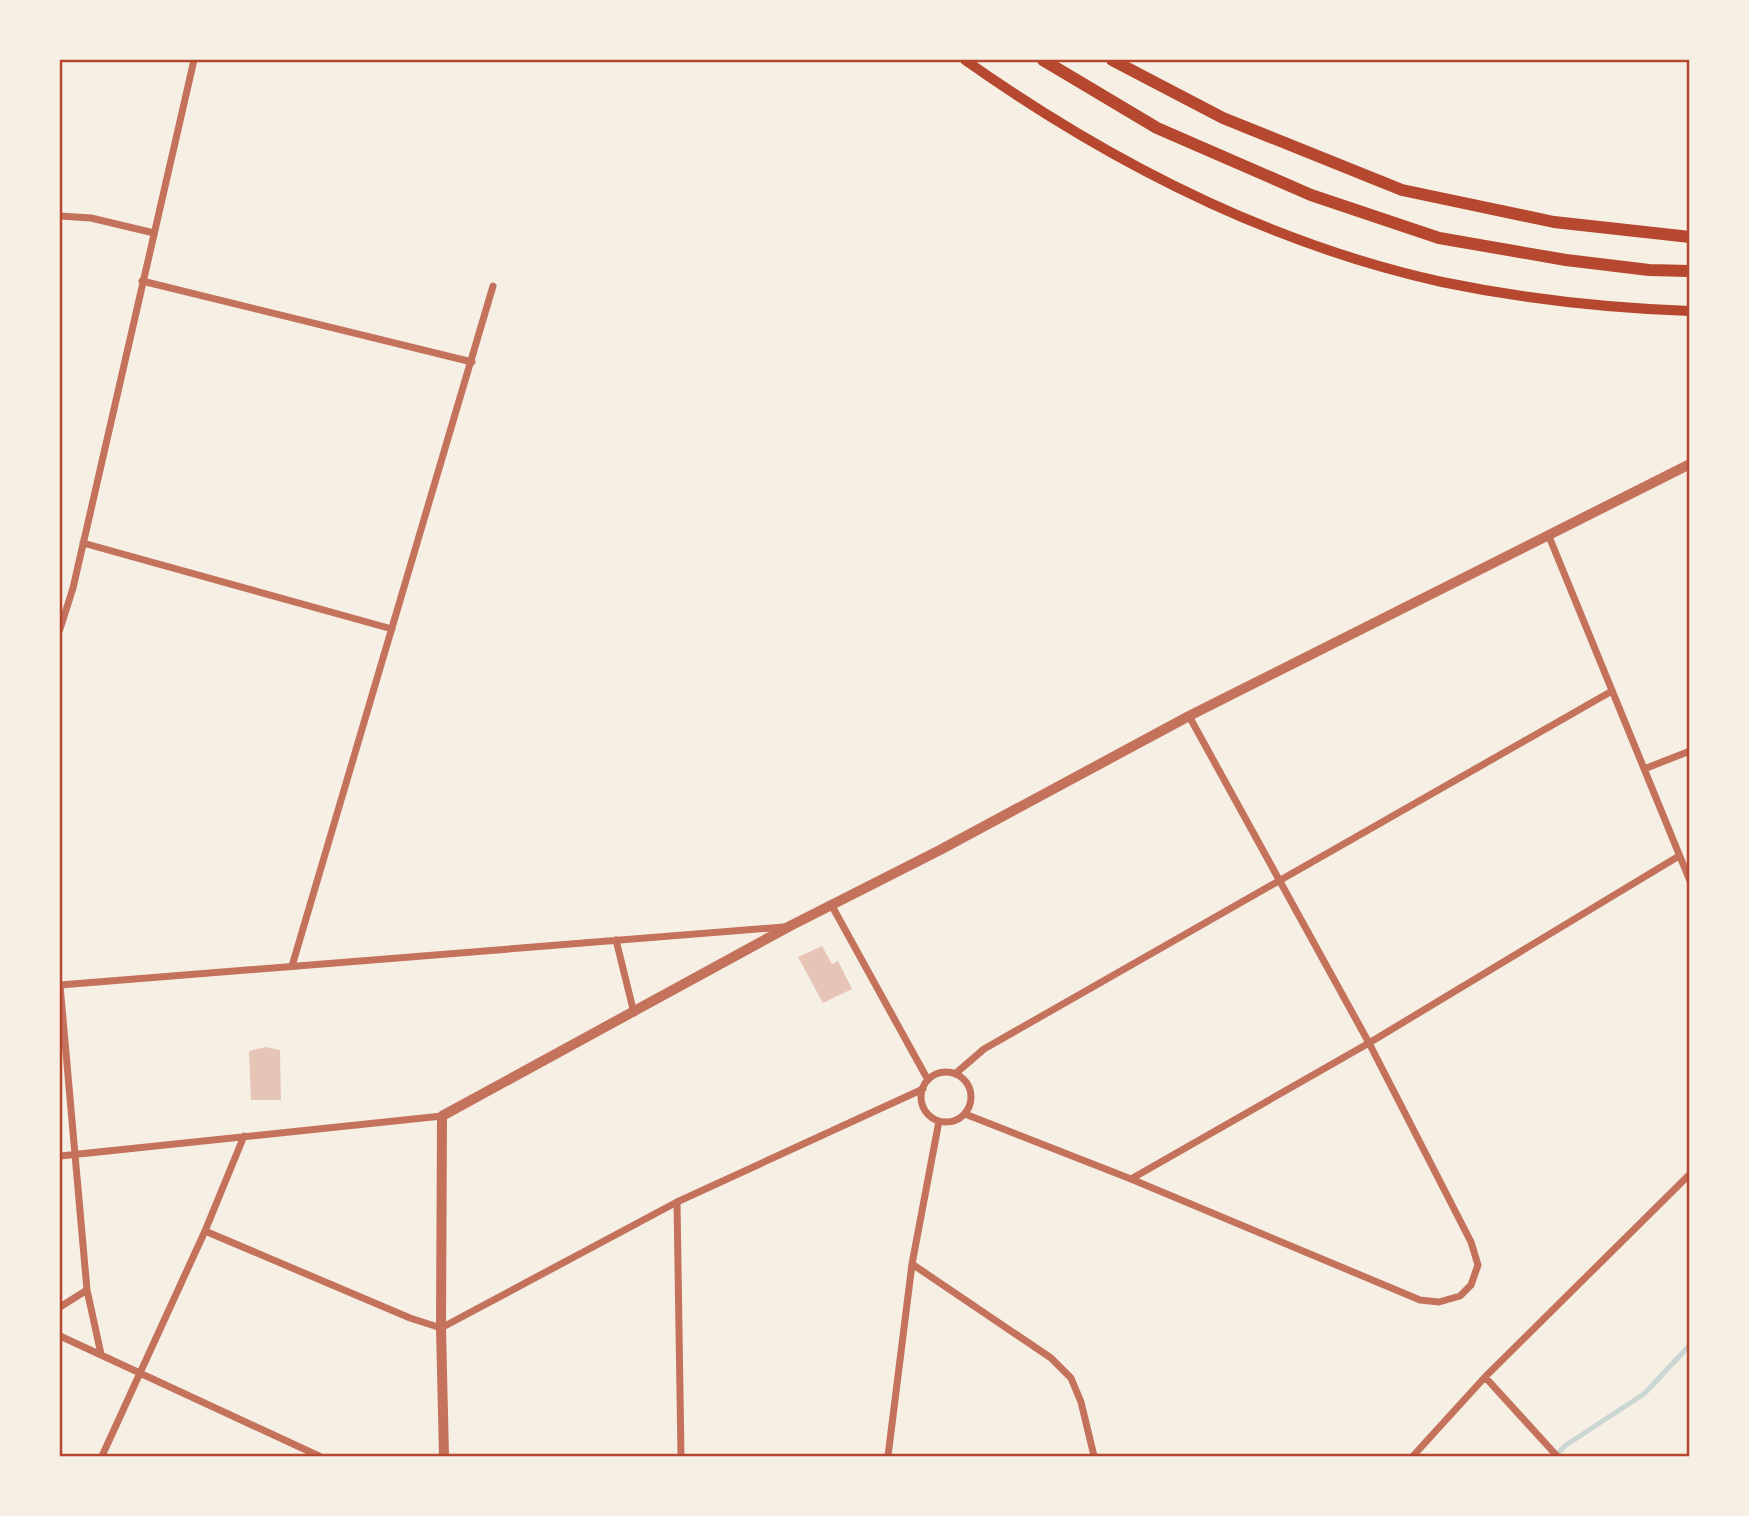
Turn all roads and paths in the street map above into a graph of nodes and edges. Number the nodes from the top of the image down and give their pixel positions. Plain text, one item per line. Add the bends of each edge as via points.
1 (194, 60) edge
2 (965, 60) edge
3 (1042, 60) edge
4 (1112, 60) edge
5 (60, 216) edge
6 (154, 233) junction
7 (1689, 237) edge
8 (1689, 271) edge
9 (142, 281) junction
10 (493, 286) dead end
11 (1689, 311) edge
12 (472, 362) junction
13 (1689, 464) edge
14 (1548, 534) junction
15 (83, 543) junction
16 (60, 629) edge
17 (392, 629) junction
18 (1612, 691) junction
19 (1189, 716) junction
20 (1689, 751) edge
21 (1644, 769) junction
22 (1679, 856) junction
23 (1280, 880) junction
24 (1689, 881) edge
25 (832, 906) junction
26 (790, 926) junction
27 (616, 940) junction
28 (292, 966) junction
29 (60, 985) edge
30 (634, 1013) junction
31 (1369, 1043) junction
32 (955, 1074) junction
33 (928, 1080) junction
34 (923, 1088) junction
35 (965, 1114) junction
36 (442, 1116) junction
37 (939, 1121) junction
38 (244, 1136) junction
39 (75, 1154) junction
40 (60, 1156) edge
41 (1689, 1174) edge
42 (1132, 1179) junction
43 (677, 1202) junction
44 (205, 1231) junction
45 (912, 1264) junction
46 (87, 1290) junction
47 (60, 1307) edge
48 (441, 1328) junction
49 (60, 1336) edge
50 (101, 1354) junction
51 (139, 1373) junction
52 (1485, 1377) junction
53 (102, 1457) edge
54 (318, 1457) edge
55 (444, 1457) edge
56 (681, 1457) edge
57 (888, 1457) edge
58 (1094, 1457) edge
59 (1413, 1457) edge
60 (1558, 1457) edge

1 - 6 street
2 - 11 main road via 1024,102 1188,194 1348,256 1441,281 1523,296
3 - 8 highway via 1157,128 1311,195 1439,238 1566,260
4 - 7 highway via 1223,118 1402,190 1554,222
5 - 6 street
6 - 9 street
9 - 12 street
9 - 15 street
10 - 12 street
12 - 17 street
13 - 14 street
14 - 18 street
14 - 19 street
15 - 16 street
15 - 17 street
17 - 28 street
18 - 21 street
18 - 23 street
19 - 23 street
19 - 25 street
20 - 21 street
21 - 22 street
22 - 24 street
22 - 31 street
23 - 31 street
23 - 32 street via 984,1049
25 - 26 street
25 - 33 street
26 - 27 street
26 - 30 street
27 - 28 street
27 - 30 street
28 - 29 street
29 - 39 street
30 - 36 street
31 - 42 street
31 - 42 street via 1471,1242 1478,1265 1471,1285 1460,1296 1439,1302 1420,1300
32 - 33 street via 940,1073
32 - 35 street via 970,1091
33 - 34 street
34 - 37 street via 922,1104
34 - 43 street
35 - 37 street via 954,1121
35 - 42 street
36 - 38 street
36 - 48 street
37 - 45 street
38 - 39 street
38 - 44 street
39 - 40 street
39 - 46 street
41 - 52 street
43 - 48 street
43 - 56 street
44 - 48 street
44 - 51 street
45 - 57 street
45 - 58 street via 1051,1358 1071,1378
46 - 47 street
46 - 50 street
48 - 55 street
49 - 50 street
50 - 51 street
51 - 53 street
51 - 54 street
52 - 59 street
52 - 60 street

